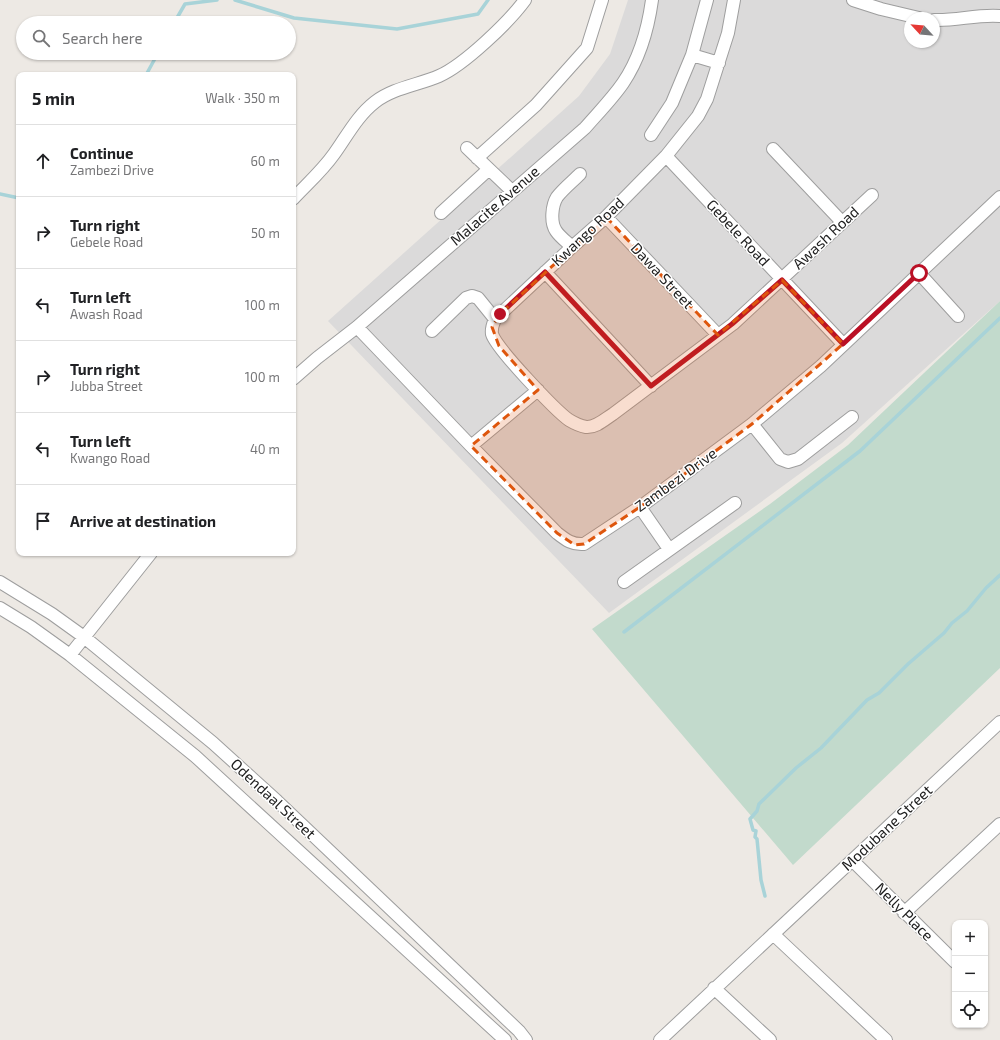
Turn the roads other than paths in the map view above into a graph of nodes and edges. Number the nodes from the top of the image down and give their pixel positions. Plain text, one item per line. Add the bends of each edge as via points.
1 (525, 0) edge
2 (602, 0) edge
3 (652, 0) edge
4 (707, 0) edge
5 (734, 0) edge
6 (853, 0) edge
7 (904, 14) edge
8 (1000, 16) edge
9 (940, 20) edge
10 (692, 55) junction
11 (719, 62) junction
12 (651, 135) dead end
13 (467, 148) dead end
14 (773, 149) dead end
15 (666, 156) junction
16 (477, 158) junction
17 (489, 169) junction
18 (580, 174) dead end
19 (512, 191) junction
20 (872, 195) dead end
21 (296, 196) edge
22 (1000, 197) edge
23 (441, 213) dead end
24 (606, 217) junction
25 (842, 222) junction
26 (572, 247) junction
27 (545, 272) junction
28 (919, 273) junction
29 (782, 280) junction
30 (958, 316) dead end
31 (495, 319) junction
32 (357, 327) junction
33 (432, 332) dead end
34 (718, 335) junction
35 (843, 344) junction
36 (296, 376) edge
37 (651, 386) junction
38 (538, 390) junction
39 (852, 417) dead end
40 (752, 424) junction
41 (471, 446) junction
42 (735, 503) dead end
43 (640, 507) junction
44 (669, 549) junction
45 (149, 556) edge
46 (0, 582) edge
47 (624, 582) dead end
48 (0, 608) edge
49 (84, 637) junction
50 (70, 655) junction
51 (1000, 722) edge
52 (1000, 824) edge
53 (853, 861) junction
54 (904, 913) junction
55 (773, 934) junction
56 (952, 959) edge
57 (714, 988) junction
58 (505, 1040) edge
59 (526, 1040) edge
60 (660, 1040) edge
61 (770, 1040) edge
62 (886, 1040) edge

1 - 21 street via 494,34 459,64 439,76 387,95 364,112 334,155
2 - 16 street via 587,48 536,105
3 - 19 street, Malacite Avenue via 641,48 623,83 585,128
4 - 10 street
5 - 11 street, Kwango Road
6 - 7 street
8 - 9 street
10 - 11 street
10 - 12 street via 672,103
11 - 15 street, Kwango Road via 698,116
13 - 16 street
14 - 25 street
15 - 24 street, Kwango Road
15 - 29 street, Gebele Road
16 - 17 street
17 - 19 street
17 - 23 street
18 - 26 street via 557,198 552,216 556,231
19 - 32 street, Malacite Avenue
20 - 25 street, Awash Road
22 - 28 street, Zambezi Drive
24 - 26 street, Kwango Road
24 - 34 street, Dawa Street
25 - 29 street, Awash Road
26 - 27 street, Kwango Road
27 - 31 street, Kwango Road
27 - 37 street
28 - 30 street
28 - 35 street, Zambezi Drive
29 - 34 street, Awash Road
29 - 35 street, Gebele Road
31 - 33 street via 478,298 472,296 466,298
31 - 38 street via 492,334 499,346
32 - 36 street, Malacite Avenue
32 - 41 street, Zambezi Drive
34 - 37 street, Awash Road
35 - 40 street, Zambezi Drive
37 - 38 street, Awash Road via 613,414 590,427 581,426 568,419
38 - 41 street
39 - 40 street via 798,459 788,462 780,459
40 - 43 street, Zambezi Drive
41 - 43 street, Zambezi Drive via 556,533 575,545 584,544
42 - 44 street
43 - 44 street
44 - 47 street
45 - 49 street
46 - 49 street, Odendaal Street
48 - 50 street, Odendaal Street
49 - 50 street
49 - 59 street, Odendaal Street via 213,743 277,801
50 - 58 street, Odendaal Street via 195,756
51 - 53 street, Modubane Street
52 - 54 street
53 - 54 street, Nelly Place
53 - 55 street, Modubane Street
54 - 56 street, Nelly Place
55 - 57 street, Modubane Street
55 - 62 street
57 - 60 street, Modubane Street
57 - 61 street

